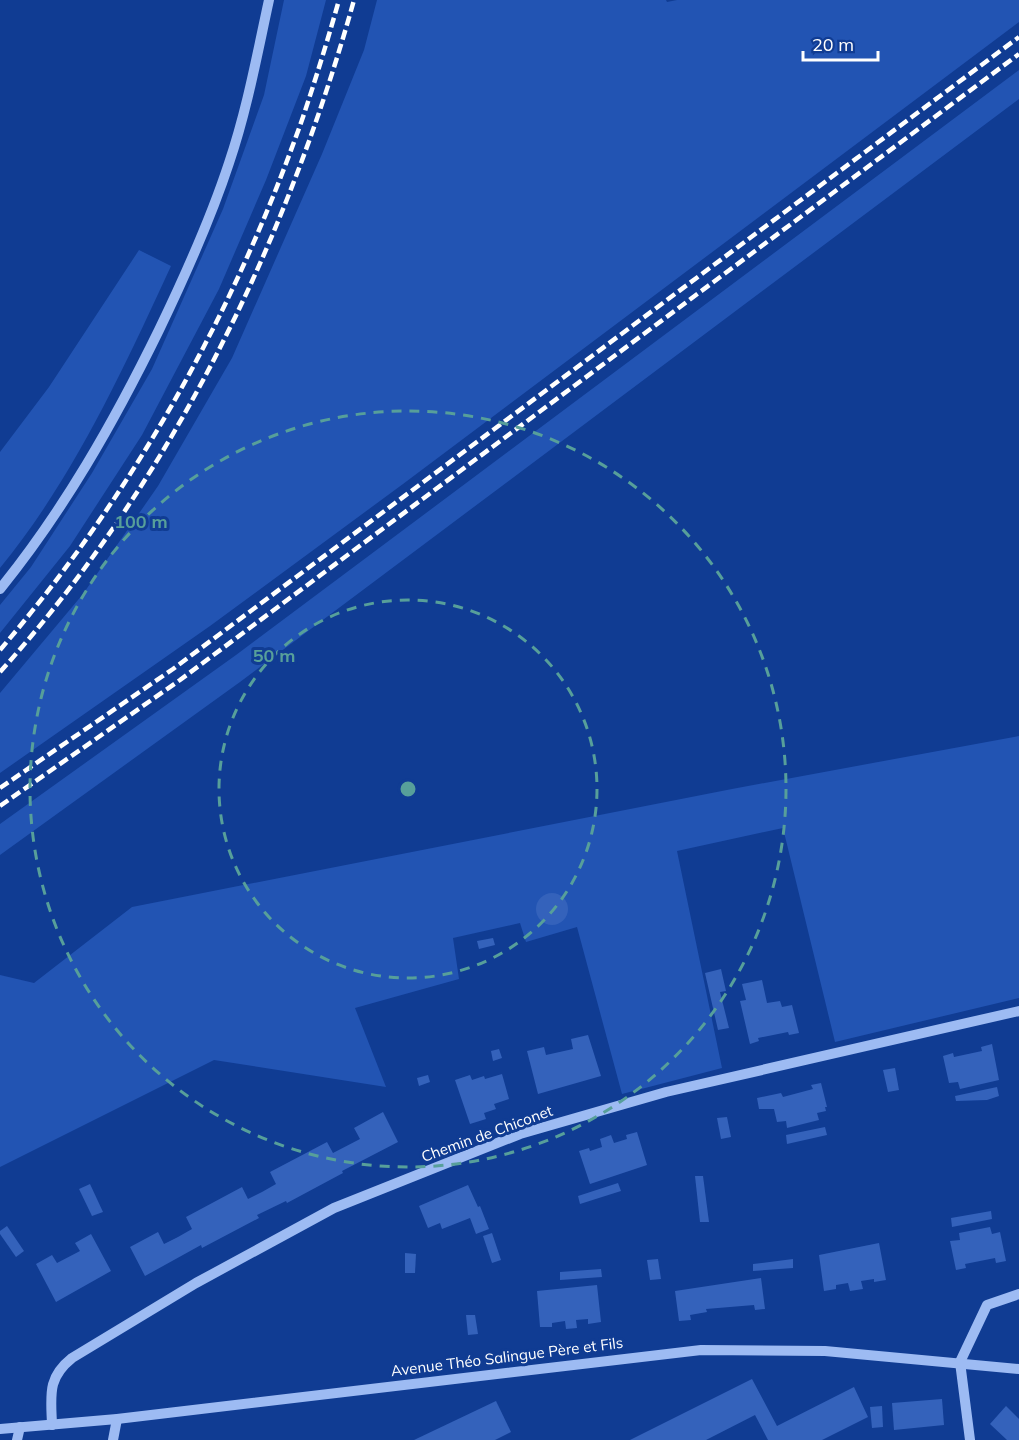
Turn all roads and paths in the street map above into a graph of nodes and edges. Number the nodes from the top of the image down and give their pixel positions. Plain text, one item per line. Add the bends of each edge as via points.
1 (269, 0) edge
2 (0, 589) edge
3 (1019, 1011) edge
4 (1019, 1294) edge
5 (960, 1362) junction
6 (1019, 1369) edge
7 (117, 1419) junction
8 (52, 1425) junction
9 (20, 1427) junction
10 (0, 1429) edge
11 (17, 1440) edge
12 (113, 1440) edge
13 (970, 1440) edge

1 - 2 street via 230,163 171,305 102,439 56,513
3 - 8 street, Chemin de Chiconet via 655,1095 520,1134 334,1208 196,1283 72,1358 61,1367 51,1389
4 - 5 street via 987,1305
5 - 6 street, Avenue Théo Salingue Père et Fils
5 - 7 street, Avenue Théo Salingue Père et Fils via 825,1351 701,1350
5 - 13 street
7 - 8 street, Avenue Théo Salingue Père et Fils
7 - 12 street
8 - 9 street, Avenue Théo Salingue Père et Fils
9 - 10 street, Avenue Théo Salingue Père et Fils
9 - 11 street

